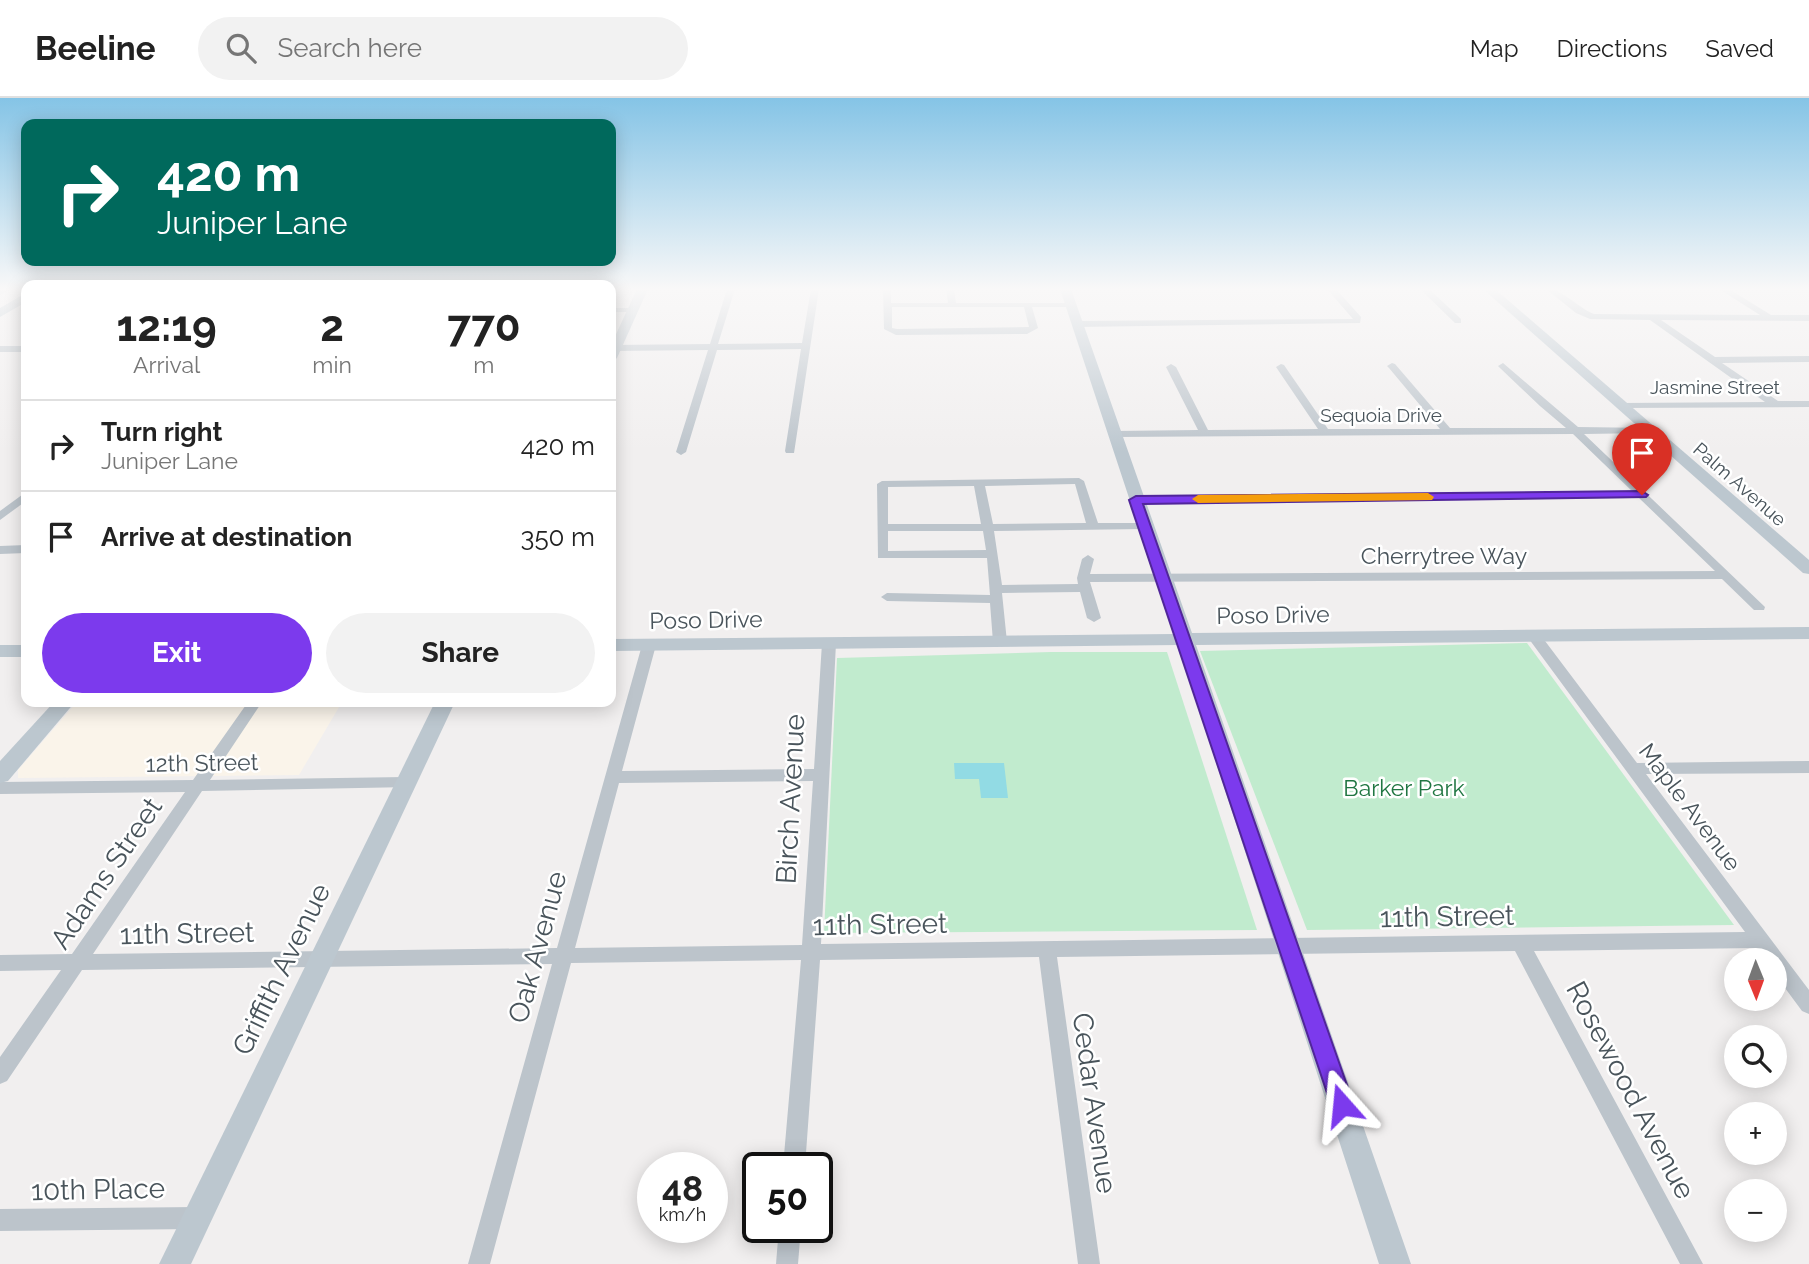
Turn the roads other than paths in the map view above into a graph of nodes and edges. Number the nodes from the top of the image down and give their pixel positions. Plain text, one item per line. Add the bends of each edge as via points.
1 (713, 343) edge
2 (1083, 343) edge
3 (1550, 343) edge
4 (1690, 343) edge
5 (807, 346) joint
6 (712, 347) junction
7 (0, 349) edge
8 (21, 349) edge
9 (616, 351) edge
10 (1809, 359) edge
11 (1713, 360) junction
12 (1392, 366) dead end
13 (1503, 366) dead end
14 (1281, 367) dead end
15 (1171, 368) dead end
16 (1775, 404) junction
17 (1809, 404) edge
18 (1621, 406) junction
19 (1575, 430) junction
20 (1648, 430) junction
21 (1325, 432) junction
22 (1448, 432) junction
23 (1203, 433) junction
24 (1115, 434) junction
25 (790, 451) dead end
26 (681, 452) dead end
27 (979, 483) junction
28 (1642, 495) junction
29 (21, 499) edge
30 (1136, 500) junction
31 (0, 517) edge
32 (986, 526) junction
33 (1093, 526) junction
34 (1144, 526) junction
35 (883, 528) junction
36 (0, 550) edge
37 (21, 550) edge
38 (993, 554) junction
39 (1088, 559) dead end
40 (1809, 569) edge
41 (1726, 575) junction
42 (1163, 579) junction
43 (1084, 583) junction
44 (996, 594) junction
45 (887, 597) dead end
46 (1759, 607) dead end
47 (1094, 618) dead end
48 (1809, 633) edge
49 (1534, 636) junction
50 (1184, 640) junction
51 (1000, 642) junction
52 (829, 643) junction
53 (616, 645) edge
54 (649, 645) junction
55 (0, 651) edge
56 (21, 651) edge
57 (61, 707) edge
58 (252, 707) edge
59 (442, 707) edge
60 (1809, 767) edge
61 (1633, 769) junction
62 (0, 775) edge
63 (821, 775) junction
64 (613, 777) junction
65 (405, 783) junction
66 (197, 785) junction
67 (0, 788) edge
68 (1761, 940) junction
69 (1520, 943) junction
70 (1290, 947) junction
71 (1047, 950) junction
72 (811, 953) junction
73 (564, 956) junction
74 (321, 959) junction
75 (77, 962) junction
76 (0, 963) edge
77 (1809, 1005) edge
78 (0, 1074) edge
79 (795, 1152) edge
80 (197, 1217) junction
81 (0, 1220) edge
82 (789, 1243) edge
83 (175, 1264) edge
84 (479, 1264) edge
85 (787, 1264) edge
86 (1089, 1264) edge
87 (1395, 1264) edge
88 (1692, 1264) edge

1 - 6 street
2 - 24 main road
3 - 18 main road, Palm Avenue
4 - 11 street
5 - 6 street
5 - 25 street
6 - 9 street
6 - 26 street
7 - 8 street
10 - 11 street
11 - 16 street
12 - 22 street
13 - 19 street
14 - 21 street
15 - 23 street
16 - 17 street, Jasmine Street
16 - 18 street, Jasmine Street
18 - 20 main road, Palm Avenue
19 - 20 street, Sequoia Drive
19 - 22 street, Sequoia Drive
19 - 28 street
20 - 40 main road, Palm Avenue
21 - 22 street, Sequoia Drive
21 - 23 street, Sequoia Drive
23 - 24 street, Sequoia Drive
24 - 30 main road
27 - 32 street
27 - 33 street via 1079,481
27 - 35 street via 882,484
28 - 30 street
28 - 41 street
29 - 31 street
30 - 34 main road
32 - 33 street
32 - 35 street
32 - 38 street
33 - 34 street
34 - 42 main road
35 - 38 street via 882,555
36 - 37 street
38 - 44 street
39 - 43 street
41 - 42 street, Cherrytree Way
41 - 46 street
42 - 43 street, Cherrytree Way
42 - 50 main road
43 - 44 street, Cherrytree Way
43 - 47 street
44 - 45 street, Cherrytree Way
44 - 51 street
48 - 49 main road, Poso Drive
49 - 50 main road, Poso Drive
49 - 61 street, Maple Avenue
50 - 51 main road, Poso Drive
50 - 70 main road
51 - 52 main road, Poso Drive
52 - 54 main road, Poso Drive
52 - 63 street, Birch Avenue
53 - 54 main road, Poso Drive
54 - 64 street, Oak Avenue
55 - 56 main road
57 - 62 main road
58 - 66 street, Adams Street
59 - 65 main road, Griffith Avenue
60 - 61 street
61 - 68 street, Maple Avenue
63 - 64 street
63 - 72 street, Birch Avenue
64 - 73 street, Oak Avenue
65 - 66 street, 12th Street
65 - 74 main road, Griffith Avenue
66 - 67 street, 12th Street
66 - 75 street, Adams Street
68 - 69 street, 11th Street
68 - 77 street, Maple Avenue
69 - 70 street, 11th Street
69 - 88 street, Rosewood Avenue
70 - 71 street, 11th Street
70 - 87 main road
71 - 72 street, 11th Street
71 - 86 street, Cedar Avenue
72 - 73 street, 11th Street
72 - 79 street, Birch Avenue
73 - 74 street, 11th Street
73 - 84 street, Oak Avenue
74 - 75 street, 11th Street
74 - 80 main road, Griffith Avenue
75 - 76 street, 11th Street
75 - 78 street, Adams Street
80 - 81 street, 10th Place
80 - 83 main road, Griffith Avenue
82 - 85 street

